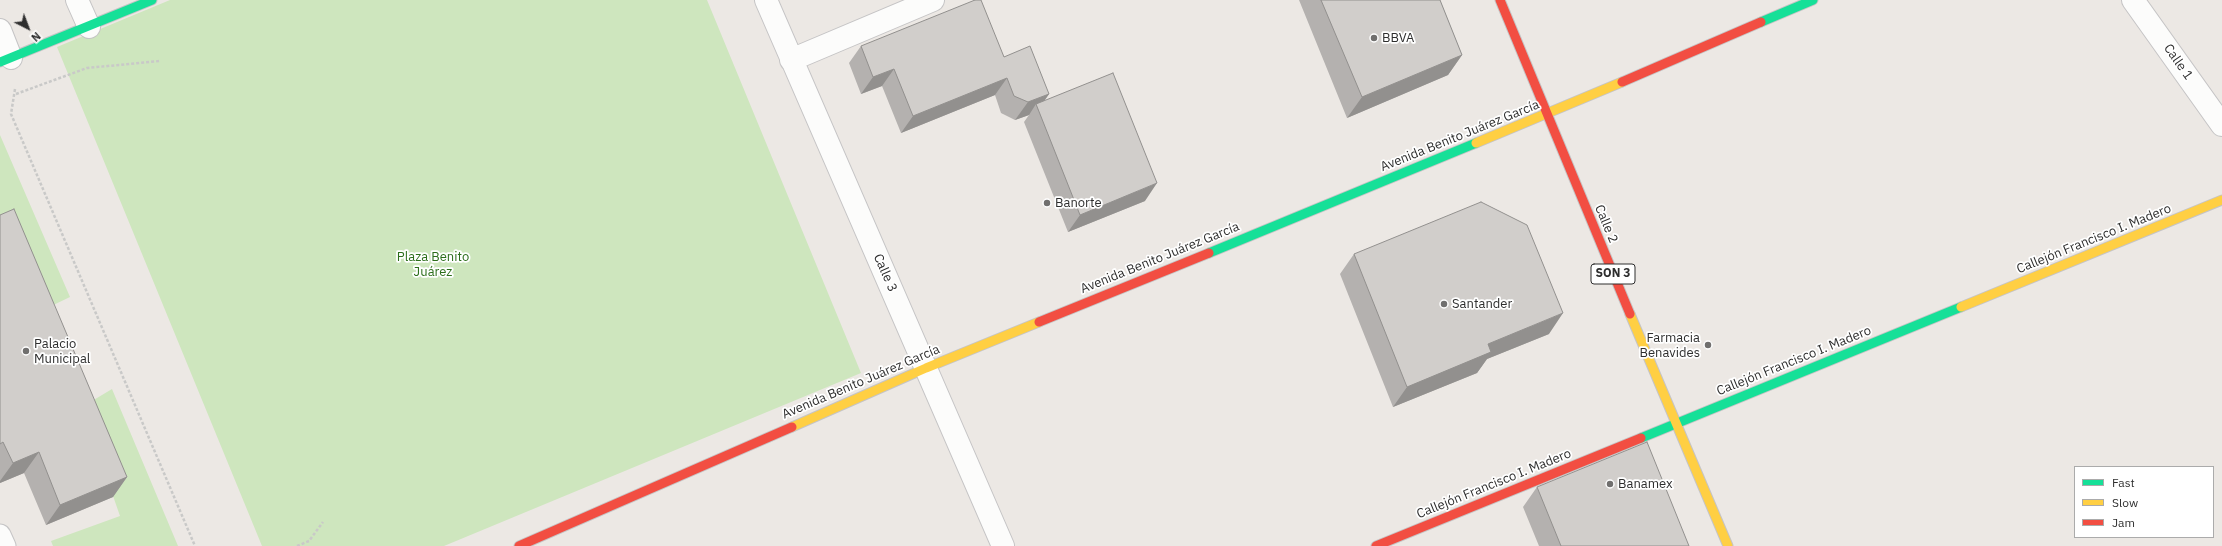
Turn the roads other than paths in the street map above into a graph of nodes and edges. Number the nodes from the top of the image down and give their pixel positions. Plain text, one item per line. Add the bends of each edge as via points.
1 (77, 0) edge
2 (152, 0) edge
3 (766, 0) edge
4 (933, 0) edge
5 (1500, 0) edge
6 (1813, 0) edge
7 (2133, 0) edge
8 (89, 27) junction
9 (0, 30) edge
10 (6, 60) edge
11 (791, 60) junction
12 (1546, 115) junction
13 (2222, 125) edge
14 (2222, 200) edge
15 (926, 368) junction
16 (1676, 424) junction
17 (0, 535) edge
18 (5, 546) edge
19 (519, 546) edge
20 (1002, 546) edge
21 (1376, 546) edge
22 (1728, 546) edge

1 - 8 street
2 - 8 main road
3 - 11 street, Calle 3
4 - 11 street
5 - 12 main road, Calle 2 / SON 3
6 - 12 main road, Avenida Benito Juárez García
7 - 13 street, Calle 1
8 - 10 main road
9 - 10 street
11 - 15 street, Calle 3
12 - 15 main road, Avenida Benito Juárez García
12 - 16 main road, Calle 2 / SON 3
14 - 16 main road, Callejón Francisco I. Madero
15 - 19 main road, Avenida Benito Juárez García
15 - 20 street, Calle 3
16 - 21 main road, Callejón Francisco I. Madero
16 - 22 main road, Calle 2 / SON 3
17 - 18 lane

